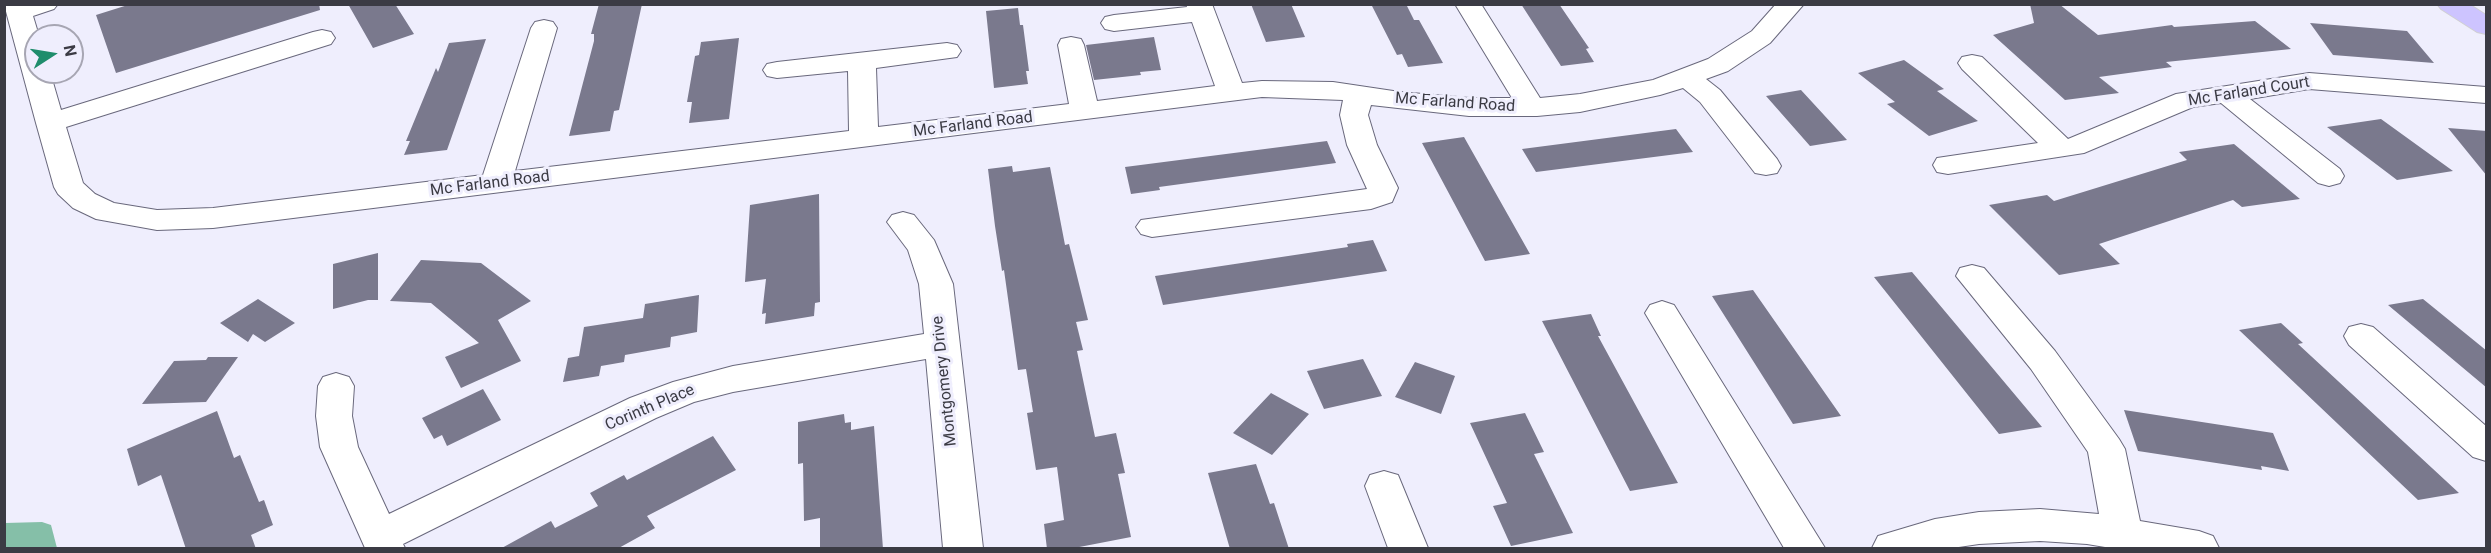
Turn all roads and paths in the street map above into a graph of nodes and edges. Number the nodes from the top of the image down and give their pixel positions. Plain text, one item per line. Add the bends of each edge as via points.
1 (1468, 4) edge
2 (1791, 4) edge
3 (2450, 4) edge
4 (26, 7) edge
5 (1200, 9) edge
6 (1114, 23) dead end
7 (2487, 26) edge
8 (544, 28) dead end
9 (322, 38) dead end
10 (1071, 45) dead end
11 (947, 51) dead end
12 (862, 61) junction
13 (1972, 63) dead end
14 (777, 70) dead end
15 (1687, 78) junction
16 (1231, 92) junction
17 (1359, 94) junction
18 (2227, 94) junction
19 (2487, 95) edge
20 (1531, 107) junction
21 (1085, 111) junction
22 (50, 123) junction
23 (864, 138) junction
24 (2061, 149) junction
25 (1948, 165) dead end
26 (1766, 166) dead end
27 (2329, 176) dead end
28 (496, 183) junction
29 (903, 222) dead end
30 (1152, 227) dead end
31 (1972, 276) dead end
32 (1662, 313) dead end
33 (2361, 336) dead end
34 (941, 344) junction
35 (336, 386) dead end
36 (2487, 447) edge
37 (1384, 486) dead end
38 (2123, 535) junction
39 (382, 543) edge
40 (963, 549) edge
41 (1408, 549) edge
42 (1805, 549) edge
43 (1892, 549) edge
44 (2199, 549) edge

1 - 20 street
2 - 15 street, Mc Farland Road via 1776,24 1745,49
3 - 7 main road
4 - 22 street, Mc Farland Road
5 - 6 street
5 - 16 street
8 - 28 street
9 - 22 street
10 - 21 street
11 - 12 street
12 - 14 street
12 - 23 street
13 - 24 street
15 - 20 street, Mc Farland Road via 1622,96
15 - 26 street via 1710,96
16 - 17 street, Mc Farland Road via 1286,88
16 - 21 street, Mc Farland Road
17 - 20 street, Mc Farland Road via 1446,106
17 - 30 street via 1354,115 1362,145 1383,188 1381,195
18 - 19 street, Mc Farland Court via 2309,81
18 - 24 street, Mc Farland Court via 2186,100
18 - 27 street
21 - 23 street, Mc Farland Road
22 - 28 street, Mc Farland Road via 69,187 84,201 128,217 213,218
23 - 28 street, Mc Farland Road
24 - 25 street, Mc Farland Court
29 - 34 street, Montgomery Drive via 931,266
31 - 38 street via 2043,360 2106,449
32 - 42 street
33 - 36 street
34 - 39 street, Corinth Place via 727,380 686,391 643,408
34 - 40 street, Montgomery Drive
35 - 39 street via 334,416 339,447
37 - 41 street
38 - 43 street via 2072,526 2009,525 1935,535
38 - 44 street

